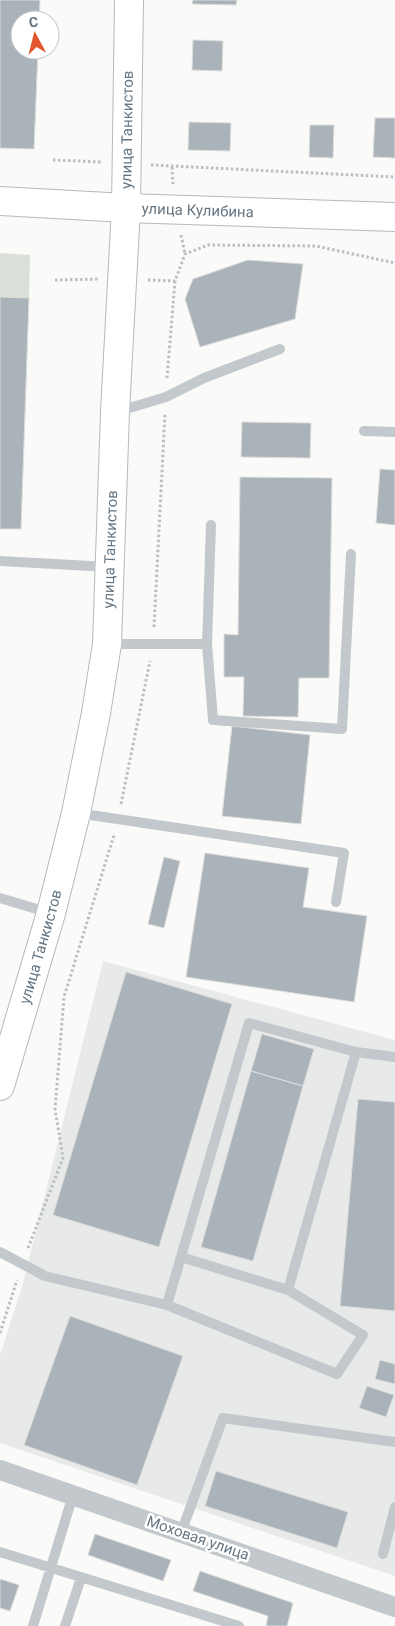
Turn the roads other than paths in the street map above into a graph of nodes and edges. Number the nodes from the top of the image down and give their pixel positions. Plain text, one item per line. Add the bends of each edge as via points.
1 (129, 0) edge
2 (0, 201) edge
3 (126, 208) junction
4 (395, 217) edge
5 (280, 349) dead end
6 (115, 412) junction
7 (364, 432) dead end
8 (395, 432) edge
9 (211, 525) dead end
10 (351, 554) dead end
11 (0, 561) edge
12 (110, 567) junction
13 (107, 644) junction
14 (208, 644) junction
15 (76, 813) junction
16 (0, 898) edge
17 (336, 902) dead end
18 (51, 913) junction
19 (356, 1052) junction
20 (395, 1057) edge
21 (0, 1086) edge
22 (0, 1252) edge
23 (181, 1257) junction
24 (288, 1290) junction
25 (167, 1305) junction
26 (395, 1442) edge
27 (0, 1470) edge
28 (73, 1495) junction
29 (395, 1507) edge
30 (181, 1533) junction
31 (0, 1552) edge
32 (384, 1554) dead end
33 (51, 1569) junction
34 (81, 1578) junction
35 (395, 1607) edge
36 (33, 1626) edge
37 (65, 1626) edge
38 (239, 1626) edge

1 - 3 main road, улица Танкистов
2 - 3 main road, улица Кулибина
3 - 4 main road, улица Кулибина
3 - 6 main road, улица Танкистов
5 - 6 lane via 204,378 166,397
6 - 12 main road, улица Танкистов
7 - 8 lane
9 - 14 lane
10 - 14 lane via 342,729 213,720
11 - 12 lane
12 - 13 main road, улица Танкистов
13 - 14 lane
13 - 15 main road, улица Танкистов
15 - 17 lane via 344,853
15 - 18 main road, улица Танкистов
16 - 18 lane
18 - 21 main road, улица Танкистов
19 - 20 lane
19 - 23 lane via 249,1023
19 - 24 lane
22 - 25 lane via 45,1276
23 - 24 lane
23 - 25 lane
24 - 25 lane via 362,1335 337,1374
26 - 30 lane via 223,1418
27 - 28 street, Моховая улица
28 - 30 street, Моховая улица
28 - 33 lane
29 - 32 lane
30 - 35 street, Моховая улица
31 - 33 lane
33 - 34 lane
33 - 36 lane
34 - 37 lane
34 - 38 lane

